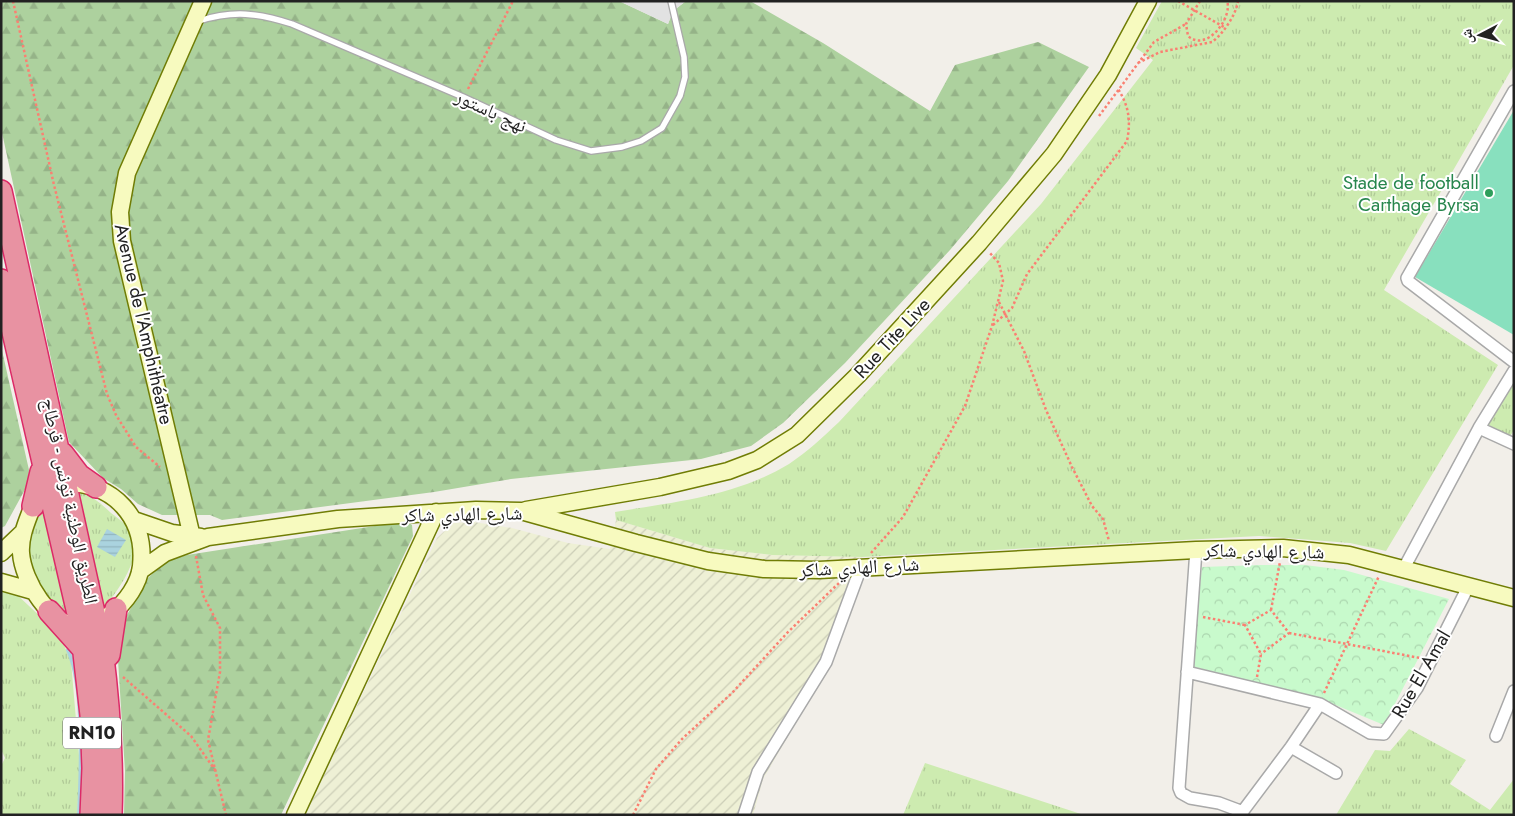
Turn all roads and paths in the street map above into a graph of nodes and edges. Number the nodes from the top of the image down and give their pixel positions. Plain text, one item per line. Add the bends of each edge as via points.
1 (13, 1) edge
2 (203, 1) edge
3 (513, 1) edge
4 (671, 1) edge
5 (1148, 1) edge
6 (1178, 1) edge
7 (1200, 1) edge
8 (1226, 1) edge
9 (1238, 1) edge
10 (1194, 10) junction
11 (194, 22) junction
12 (1186, 24) junction
13 (1220, 25) junction
14 (1224, 27) junction
15 (1108, 75) junction
16 (1514, 91) edge
17 (463, 97) junction
18 (1, 191) edge
19 (979, 243) junction
20 (1, 280) edge
21 (999, 301) junction
22 (1005, 314) junction
23 (992, 326) junction
24 (1514, 362) edge
25 (1514, 370) edge
26 (1479, 428) junction
27 (1514, 444) edge
28 (50, 449) junction
29 (181, 484) junction
30 (57, 486) junction
31 (96, 487) junction
32 (33, 506) junction
33 (521, 511) junction
34 (436, 512) junction
35 (134, 520) junction
36 (23, 532) junction
37 (198, 538) junction
38 (1283, 548) junction
39 (1196, 550) junction
40 (1, 553) edge
41 (1111, 554) junction
42 (1384, 564) junction
43 (859, 567) junction
44 (1404, 568) junction
45 (140, 571) junction
46 (1, 582) edge
47 (1468, 587) junction
48 (33, 591) junction
49 (1514, 598) edge
50 (116, 609) junction
51 (1271, 610) junction
52 (49, 611) junction
53 (1191, 615) junction
54 (1245, 625) junction
55 (89, 626) junction
56 (1289, 633) junction
57 (1347, 644) junction
58 (85, 652) junction
59 (1262, 654) junction
60 (1432, 661) junction
61 (1187, 672) junction
62 (106, 674) junction
63 (1255, 688) junction
64 (1514, 691) edge
65 (1320, 704) junction
66 (1496, 736) dead end
67 (1291, 747) junction
68 (1336, 773) dead end
69 (217, 774) junction
70 (1242, 813) edge
71 (91, 815) edge
72 (111, 815) edge
73 (226, 815) edge
74 (295, 815) edge
75 (633, 815) edge
76 (744, 815) edge

1 - 29 path via 54,185 107,394 136,447
2 - 11 street, Avenue de l'Amphithéatre
3 - 17 path
4 - 17 lane, نهج باستور via 684,57 685,77 680,96 662,128 642,141 591,151 556,140
5 - 15 street, Rue Tite Live
6 - 10 path
7 - 10 path
8 - 13 path via 1228,10
9 - 14 path
10 - 12 path
10 - 13 path
11 - 17 lane, نهج باستور via 233,14 265,15
11 - 29 street, Avenue de l'Amphithéatre via 127,172 120,212 122,240
12 - 13 path via 1188,36 1198,42 1209,39
12 - 14 path via 1154,42 1136,64 1160,52 1212,42
13 - 14 path
15 - 19 street, Rue Tite Live via 1054,154
15 - 22 path via 1123,97 1130,122 1127,141 1027,274 1012,308
16 - 24 street via 1407,278
18 - 28 highway, الطريق الوطنية تونس - قرطاج / RN10
19 - 21 path via 999,263 1004,281
19 - 33 street, Rue Tite Live via 846,388 797,435 775,450 757,460 703,478
20 - 28 highway, الطريق الوطنية تونس - قرطاج / RN10
21 - 22 path
21 - 23 path
22 - 23 path
22 - 41 path via 1024,351 1072,467 1102,519
23 - 43 path via 965,406 903,517
25 - 26 street
26 - 27 street
26 - 44 street
28 - 30 highway, الطريق الوطنية تونس - قرطاج / RN10
28 - 31 highway
28 - 32 highway
29 - 37 street, Avenue de l'Amphithéatre
30 - 31 street
30 - 32 street
30 - 55 highway, الطريق الوطنية تونس - قرطاج / RN10
31 - 35 street via 118,500
32 - 36 street
33 - 34 street, شارع الهادي شاكر
33 - 43 street, شارع الهادي شاكر via 725,564 790,570
34 - 37 street, شارع الهادي شاكر via 338,519
34 - 74 street
35 - 37 street
35 - 45 street via 140,536
36 - 40 street
36 - 48 street via 24,572
37 - 45 street via 164,553
37 - 69 path via 203,594 220,628 220,672 208,740
38 - 39 street, شارع الهادي شاكر
38 - 42 street, شارع الهادي شاكر via 1349,555
38 - 51 path
39 - 41 street, شارع الهادي شاكر
39 - 53 street
41 - 43 street, شارع الهادي شاكر
42 - 44 street, شارع الهادي شاكر
42 - 57 path
43 - 75 path via 788,632 732,693 682,739 656,769
43 - 76 street via 826,662 758,772
44 - 47 street, شارع الهادي شاكر
45 - 50 street via 131,592
46 - 48 street
47 - 49 street, شارع الهادي شاكر
47 - 60 street, Rue El Amal
48 - 52 street
50 - 55 street
50 - 62 highway
51 - 54 path
51 - 56 path
52 - 55 street via 65,621
52 - 58 highway
53 - 54 path
53 - 61 street
54 - 59 path
55 - 58 highway, الطريق الوطنية تونس - قرطاج / RN10
55 - 62 highway, الطريق الوطنية تونس - قرطاج / RN10
56 - 57 path
56 - 59 path
57 - 60 path
57 - 65 path
58 - 71 highway, الطريق الوطنية تونس - قرطاج / RN10 via 94,768
59 - 63 path
60 - 65 street, Rue El Amal via 1399,716 1384,734 1370,733
61 - 63 street, Rue El Amal
61 - 70 street via 1181,793
62 - 69 path via 119,674 191,736
62 - 72 highway, الطريق الوطنية تونس - قرطاج / RN10 via 112,771
63 - 65 street, Rue El Amal
64 - 66 street
65 - 67 street
67 - 68 street
67 - 70 street
69 - 73 path

